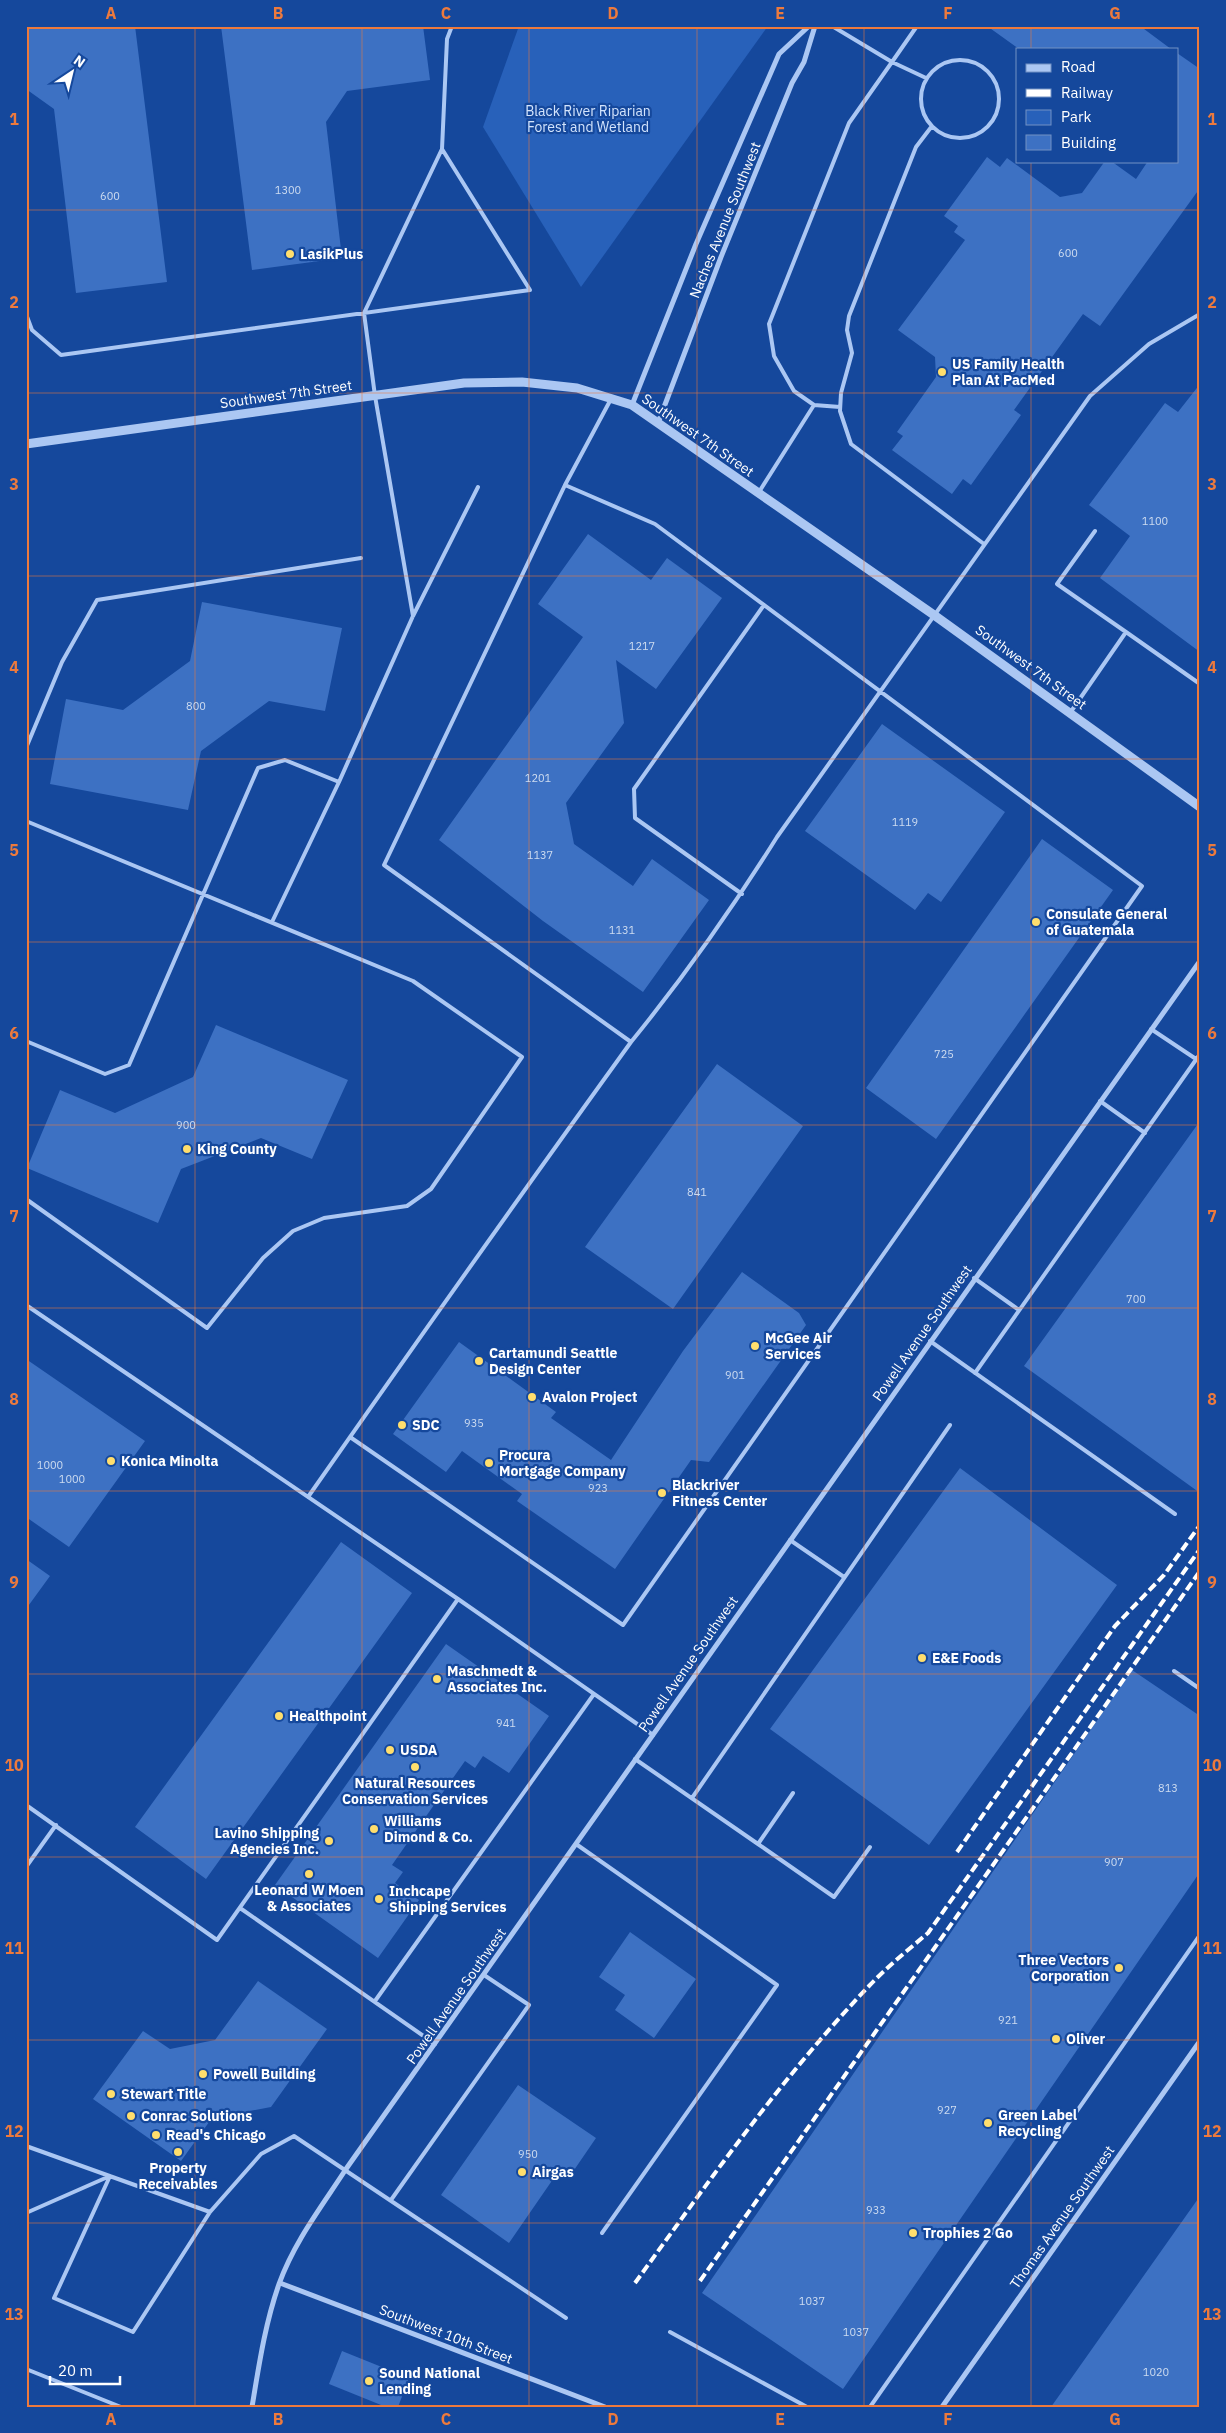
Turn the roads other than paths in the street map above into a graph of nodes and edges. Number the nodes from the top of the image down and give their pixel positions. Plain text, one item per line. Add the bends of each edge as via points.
1 (452, 26) edge
2 (809, 26) edge
3 (815, 26) edge
4 (832, 26) edge
5 (917, 26) edge
6 (892, 62) junction
7 (926, 78) junction
8 (932, 126) junction
9 (442, 149) junction
10 (364, 313) junction
11 (26, 314) edge
12 (1200, 314) edge
13 (375, 396) junction
14 (611, 399) junction
15 (632, 405) junction
16 (814, 405) junction
17 (840, 407) junction
18 (658, 423) junction
19 (26, 444) edge
20 (565, 485) junction
21 (478, 487) dead end
22 (759, 493) junction
23 (1095, 531) dead end
24 (984, 544) junction
25 (362, 558) dead end
26 (764, 605) junction
27 (934, 615) junction
28 (413, 616) junction
29 (1126, 632) junction
30 (1200, 684) edge
31 (880, 691) junction
32 (1070, 713) junction
33 (26, 748) edge
34 (339, 782) junction
35 (1200, 808) edge
36 (26, 821) edge
37 (204, 894) junction
38 (742, 894) junction
39 (272, 922) junction
40 (1200, 962) edge
41 (1151, 1029) junction
42 (26, 1041) edge
43 (631, 1042) junction
44 (1200, 1054) edge
45 (1196, 1059) junction
46 (1100, 1101) junction
47 (1145, 1133) junction
48 (26, 1199) edge
49 (974, 1278) junction
50 (26, 1305) edge
51 (1019, 1310) junction
52 (930, 1341) junction
53 (975, 1373) junction
54 (950, 1425) dead end
55 (350, 1437) junction
56 (308, 1497) junction
57 (1175, 1514) dead end
58 (790, 1540) junction
59 (844, 1577) junction
60 (458, 1599) junction
61 (1174, 1671) dead end
62 (1200, 1690) edge
63 (594, 1694) junction
64 (652, 1735) junction
65 (635, 1760) junction
66 (793, 1793) dead end
67 (692, 1798) junction
68 (26, 1805) edge
69 (56, 1825) junction
70 (576, 1844) junction
71 (758, 1844) junction
72 (870, 1847) dead end
73 (26, 1867) edge
74 (240, 1908) junction
75 (1200, 1935) edge
76 (484, 1975) junction
77 (375, 2001) junction
78 (1200, 2041) edge
79 (436, 2044) junction
80 (26, 2146) edge
81 (346, 2169) junction
82 (110, 2176) junction
83 (391, 2200) junction
84 (26, 2212) edge
85 (210, 2212) junction
86 (602, 2233) dead end
87 (280, 2283) junction
88 (566, 2318) dead end
89 (670, 2332) dead end
90 (26, 2369) edge
91 (121, 2407) edge
92 (252, 2407) edge
93 (605, 2407) edge
94 (807, 2407) edge
95 (870, 2407) edge
96 (942, 2407) edge

1 - 9 lane via 447,39
2 - 15 street, Naches Avenue Southwest via 779,54 696,244
3 - 18 street, Naches Avenue Southwest via 804,62 792,83 725,248
4 - 6 lane
5 - 6 lane
6 - 7 lane
6 - 16 lane via 849,123 769,324 774,356 794,391
7 - 8 lane via 921,90 921,103
7 - 8 lane via 946,62 971,61 991,76 999,100 989,124 968,137 943,134
8 - 17 lane via 916,148 849,316 847,330 852,352
9 - 10 lane
9 - 10 lane via 530,290
10 - 11 lane via 61,355 32,330
10 - 13 lane
12 - 24 lane via 1149,344 1090,396
13 - 14 street, Southwest 7th Street via 464,383 522,382 577,388
13 - 19 street, Southwest 7th Street
13 - 28 lane
14 - 15 street, Southwest 7th Street
14 - 20 lane
15 - 18 street, Southwest 7th Street
16 - 17 lane
16 - 22 lane
17 - 24 lane via 851,444
18 - 22 street, Southwest 7th Street
20 - 26 lane via 655,524
20 - 43 lane via 384,865
21 - 28 lane
22 - 27 street, Southwest 7th Street
23 - 29 lane via 1057,584
24 - 27 lane
25 - 33 lane via 97,600 62,662
26 - 31 lane
26 - 38 lane via 634,789 635,818
27 - 31 lane
27 - 32 street, Southwest 7th Street
28 - 34 lane
29 - 30 lane
29 - 32 lane
31 - 38 lane via 777,838
31 - 55 lane via 1142,886 623,1625
32 - 35 street, Southwest 7th Street
34 - 37 lane via 285,760 258,768
34 - 39 lane
36 - 37 lane
37 - 39 lane
37 - 42 lane via 129,1065 105,1074
38 - 43 lane
39 - 48 lane via 413,981 522,1057 431,1190 407,1206 324,1218 293,1231 264,1258 207,1328
40 - 41 street, Powell Avenue Southwest
41 - 45 lane
41 - 46 street, Powell Avenue Southwest
43 - 55 lane
44 - 45 lane
45 - 47 lane
46 - 47 lane
46 - 49 street, Powell Avenue Southwest
47 - 51 lane
49 - 51 lane
49 - 52 street, Powell Avenue Southwest
50 - 56 lane
51 - 53 lane
52 - 53 lane
52 - 58 street, Powell Avenue Southwest
53 - 57 lane
54 - 59 lane
55 - 56 lane
56 - 60 lane
58 - 59 lane
58 - 64 street, Powell Avenue Southwest
59 - 67 lane
60 - 63 lane
60 - 74 lane
61 - 62 lane
63 - 64 lane
63 - 77 lane
64 - 65 street, Powell Avenue Southwest
65 - 67 lane
65 - 70 street, Powell Avenue Southwest
66 - 71 lane
67 - 71 lane
68 - 69 lane
69 - 73 lane
69 - 74 lane via 217,1940
70 - 76 street, Powell Avenue Southwest
70 - 86 lane via 777,1985
71 - 72 lane via 834,1897
74 - 77 lane
75 - 95 lane
76 - 79 street, Powell Avenue Southwest
76 - 83 lane via 529,2005
77 - 79 lane
78 - 96 street, Thomas Avenue Southwest
79 - 81 street, Powell Avenue Southwest
80 - 82 lane
81 - 83 lane
81 - 85 lane via 294,2136 261,2154
81 - 87 street, Powell Avenue Southwest via 301,2238
82 - 84 lane
82 - 85 lane
82 - 85 lane via 54,2298 133,2332
83 - 88 lane
87 - 92 street, Powell Avenue Southwest via 264,2335
87 - 93 street, Southwest 10th Street
89 - 94 lane
90 - 91 lane

